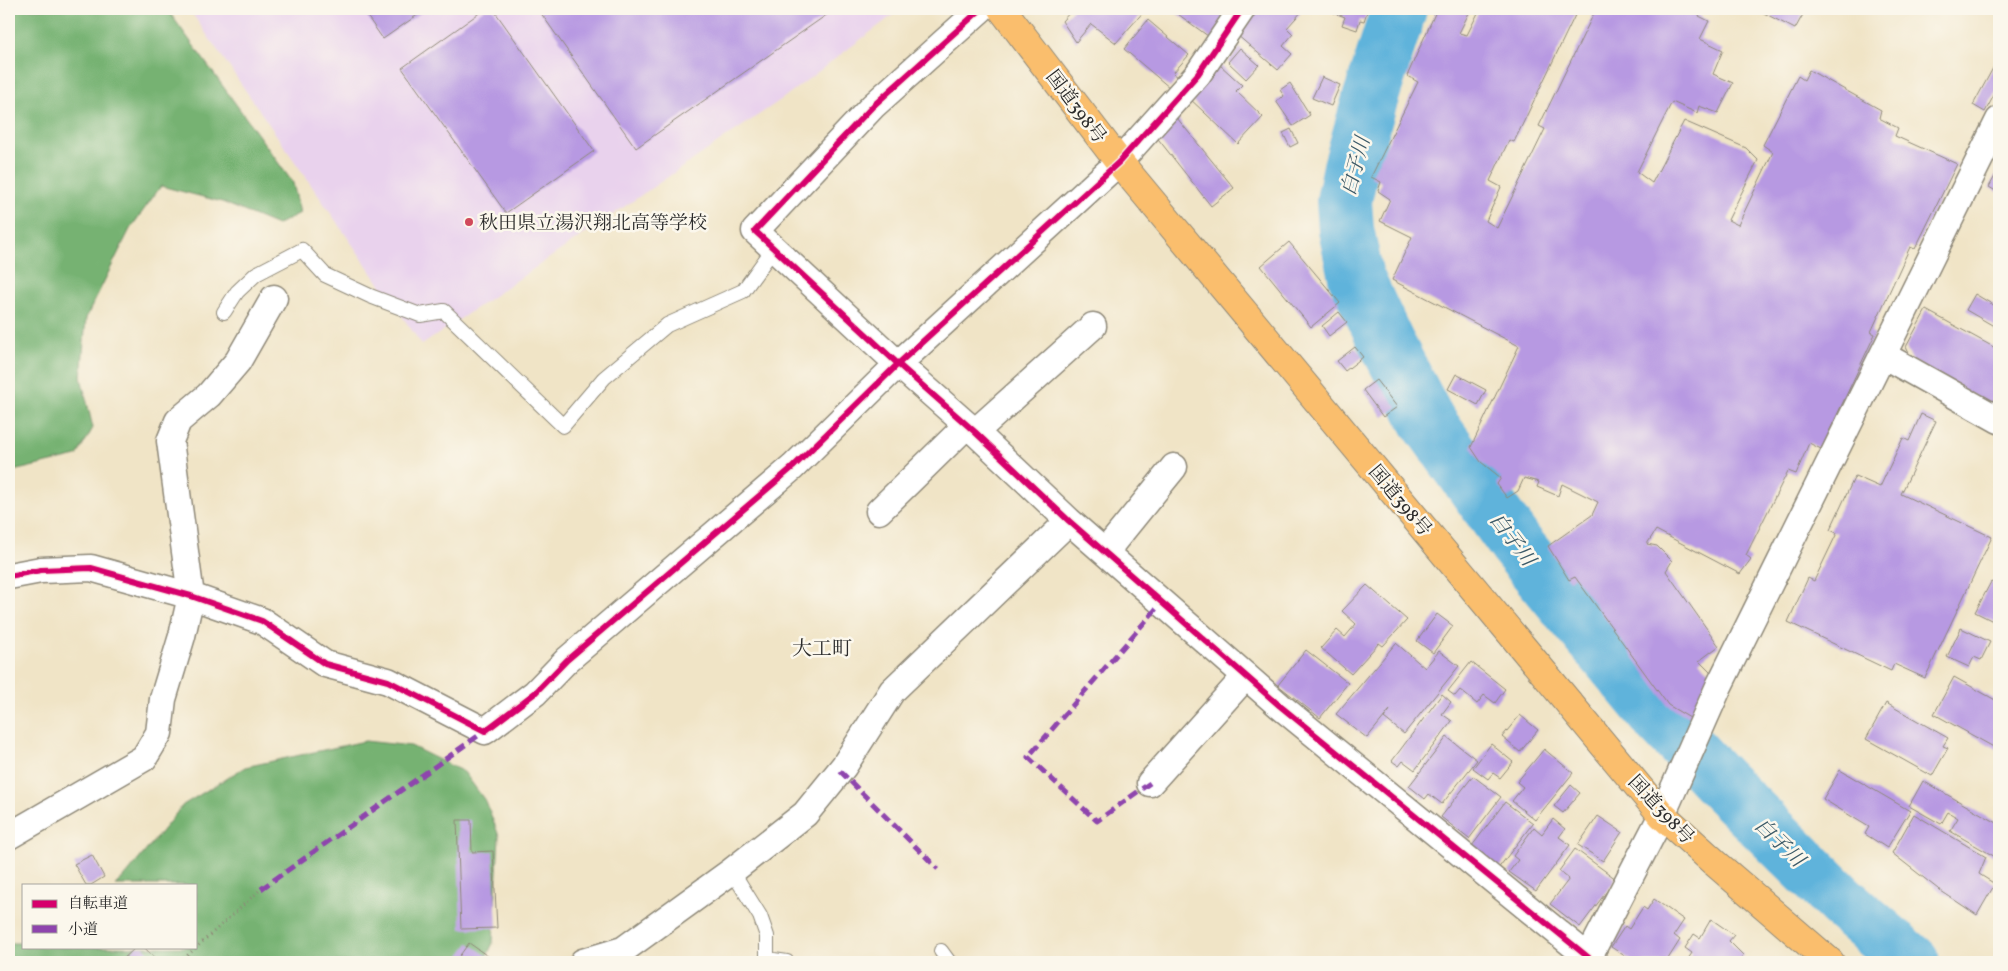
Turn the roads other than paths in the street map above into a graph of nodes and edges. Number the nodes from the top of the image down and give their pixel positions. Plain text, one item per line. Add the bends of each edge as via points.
1 (981, 9) edge
2 (1002, 9) edge
3 (1242, 9) edge
4 (1999, 120) edge
5 (1119, 162) junction
6 (774, 248) junction
7 (274, 298) dead end
8 (224, 312) dead end
9 (1093, 326) dead end
10 (1883, 355) junction
11 (898, 364) junction
12 (1999, 420) edge
13 (971, 429) junction
14 (1174, 467) dead end
15 (879, 511) dead end
16 (1069, 521) junction
17 (1104, 552) junction
18 (9, 576) edge
19 (190, 596) junction
20 (1246, 676) junction
21 (1150, 783) dead end
22 (1662, 815) junction
23 (9, 836) edge
24 (732, 870) junction
25 (1590, 961) edge
26 (583, 962) edge
27 (787, 962) edge
28 (1830, 962) edge

1 - 6 street via 873,106 756,231
2 - 5 highway, 国道398号
3 - 5 street via 1198,74
4 - 10 street
5 - 11 street
5 - 22 highway, 国道398号
6 - 8 lane via 743,291 667,325 604,378 563,426 444,311 420,315 370,296 325,275 302,250 256,274 237,292
6 - 11 street
7 - 19 street via 238,361 209,395 178,421 170,441
9 - 13 street
10 - 12 street
10 - 22 street via 1719,686
11 - 13 street
11 - 19 street via 793,467 567,660 535,693 484,731 388,681 325,664 262,621
13 - 15 street
13 - 16 street
14 - 17 street
16 - 17 street
16 - 24 street via 892,691 844,766 805,814
17 - 20 street
18 - 19 street via 41,570 92,568
19 - 23 street via 182,636 162,698 159,733 144,758
20 - 21 street
20 - 25 street
22 - 25 street
22 - 28 highway, 国道398号
24 - 26 street via 623,950
24 - 27 lane via 760,916 767,936 767,959

